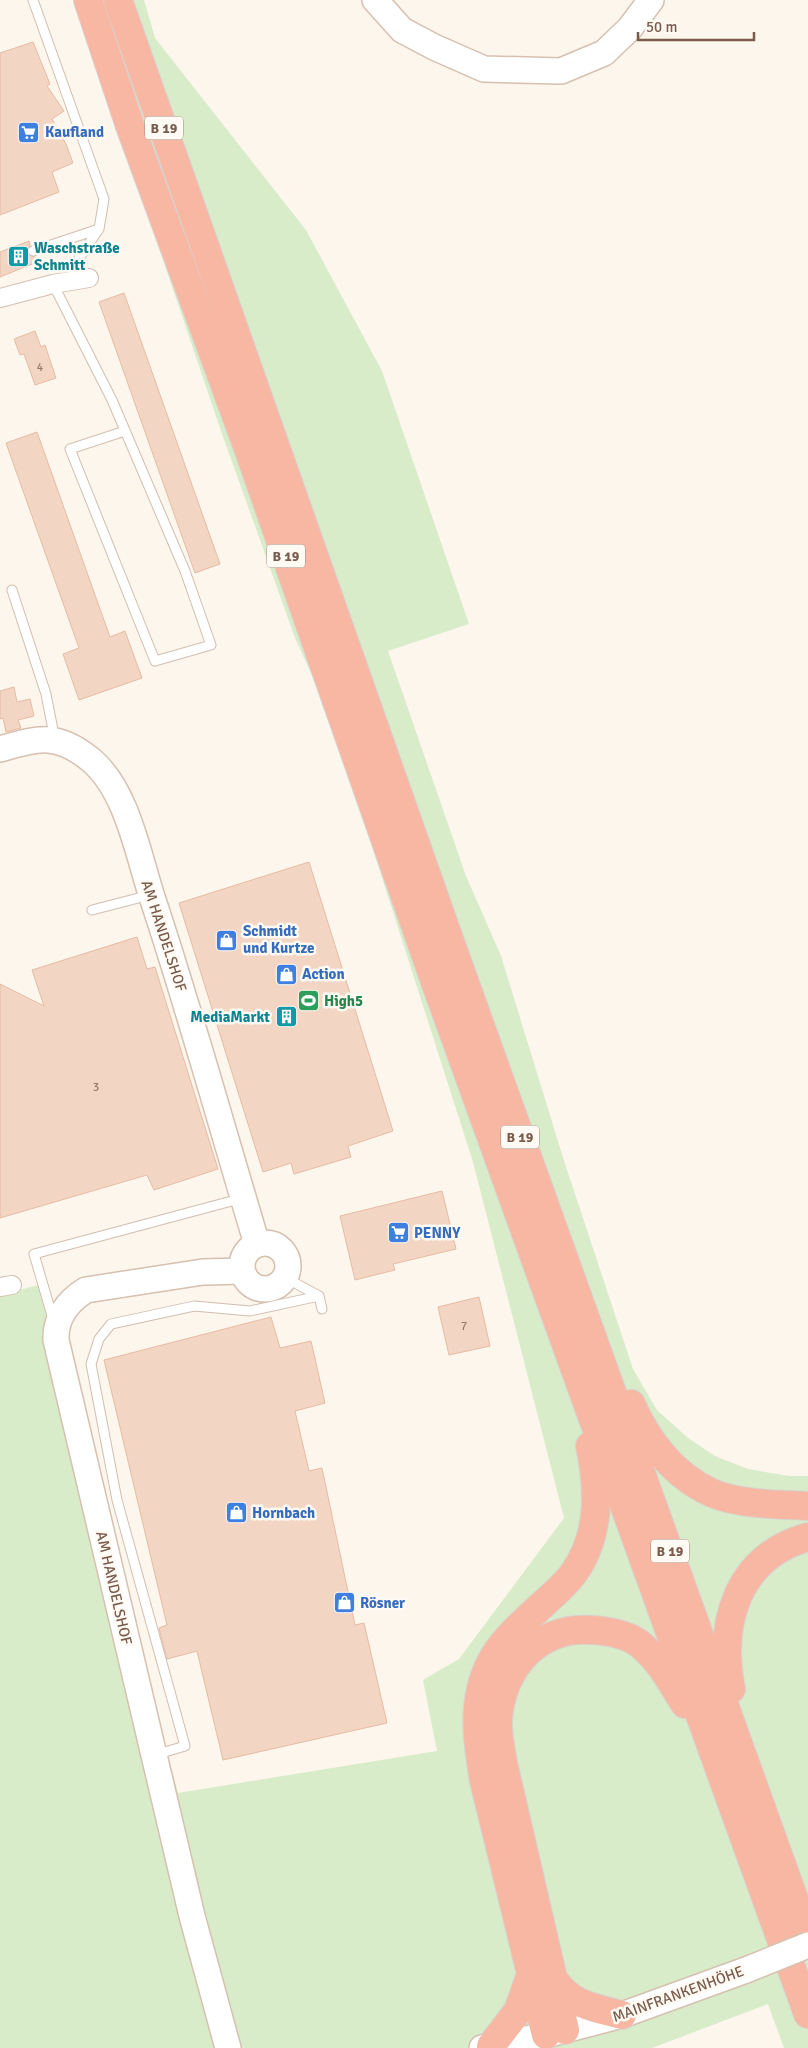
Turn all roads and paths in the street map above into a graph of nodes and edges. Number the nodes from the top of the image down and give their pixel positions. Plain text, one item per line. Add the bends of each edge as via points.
1 (33, 0) edge
2 (88, 0) edge
3 (118, 0) edge
4 (374, 0) edge
5 (651, 0) edge
6 (99, 229) junction
7 (33, 251) dead end
8 (81, 279) joint
9 (52, 284) junction
10 (0, 298) edge
11 (125, 431) junction
12 (12, 590) dead end
13 (55, 740) junction
14 (0, 748) edge
15 (151, 894) junction
16 (92, 910) dead end
17 (243, 1198) junction
18 (257, 1244) junction
19 (242, 1271) junction
20 (286, 1278) junction
21 (319, 1296) junction
22 (322, 1309) dead end
23 (56, 1328) junction
24 (592, 1338) junction
25 (582, 1383) junction
26 (106, 1504) junction
27 (808, 1506) edge
28 (808, 1537) edge
29 (714, 1752) junction
30 (154, 1755) junction
31 (747, 1764) junction
32 (808, 1938) edge
33 (808, 1945) edge
34 (543, 1978) junction
35 (808, 2014) edge
36 (622, 2015) junction
37 (555, 2033) junction
38 (487, 2047) edge
39 (228, 2048) edge

1 - 6 lane via 104,199
2 - 25 highway, B 19 via 437,987
3 - 24 highway, B 19
4 - 5 street via 402,30 484,69 561,71 604,53 630,28
6 - 7 lane
6 - 8 lane via 79,258
8 - 9 street
9 - 10 street
9 - 11 lane
11 - 11 lane via 185,571 211,645 155,661 70,449
12 - 13 lane via 46,694
13 - 14 street, AM HANDELSHOF via 39,738
13 - 15 street, AM HANDELSHOF via 91,760 107,776 124,810
15 - 16 lane
15 - 17 street, AM HANDELSHOF
17 - 18 street, AM HANDELSHOF
17 - 23 lane via 34,1254
18 - 19 street via 245,1255
18 - 20 street via 268,1242 279,1246 287,1256
19 - 20 street via 256,1288 267,1290
19 - 23 street via 203,1272 86,1290 67,1306
20 - 21 lane
21 - 22 lane
21 - 26 lane via 250,1310 194,1306 111,1324 99,1339 92,1364
23 - 26 street, AM HANDELSHOF via 56,1340
24 - 27 highway via 642,1428 676,1471 713,1493 754,1503
24 - 31 highway, B 19
25 - 29 highway, B 19
25 - 34 highway via 596,1479 592,1530 573,1574 500,1647 483,1679 476,1716 484,1781
26 - 30 street, AM HANDELSHOF
26 - 30 lane via 185,1746
28 - 31 highway via 795,1540 773,1553 753,1571 733,1606 727,1667
29 - 34 highway via 662,1667 641,1645 624,1636 605,1630 578,1629 555,1634 532,1646 515,1665 504,1686 498,1711 498,1732
29 - 35 highway, B 19
30 - 39 street, AM HANDELSHOF via 205,1971
31 - 32 highway, B 19
33 - 36 street, MAINFRANKENHÖHE, bridge
34 - 36 highway via 581,2005
34 - 37 highway
34 - 38 highway
36 - 37 street, MAINFRANKENHÖHE
37 - 38 street, MAINFRANKENHÖHE

